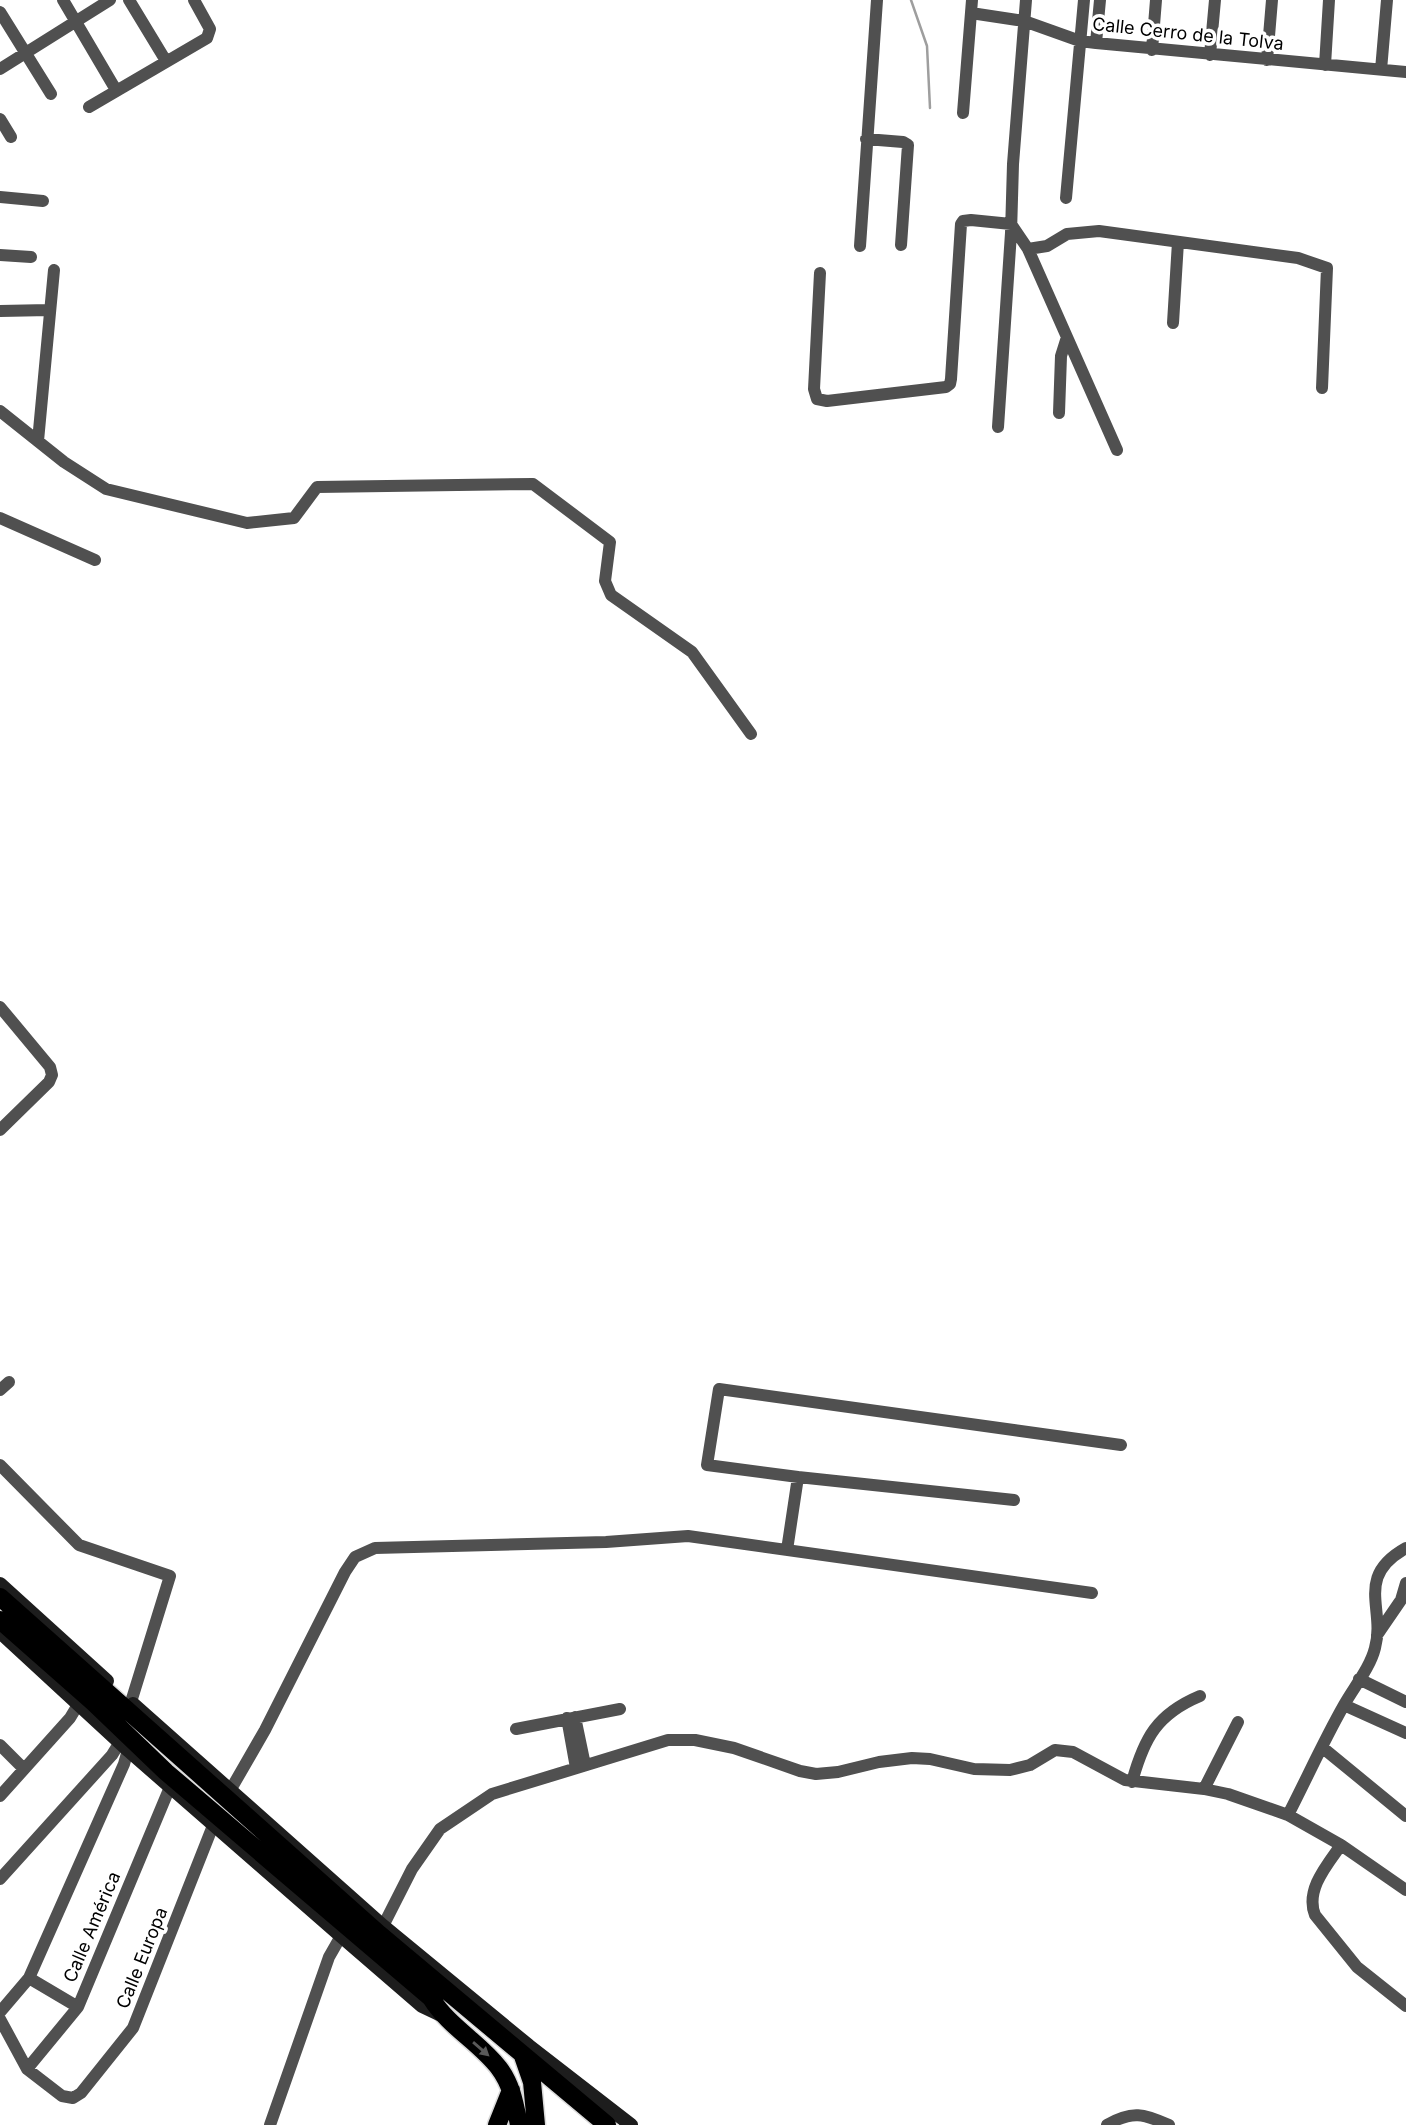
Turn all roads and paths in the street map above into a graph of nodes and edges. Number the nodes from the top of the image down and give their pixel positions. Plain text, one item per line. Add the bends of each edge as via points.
1 (63, 0) edge
2 (110, 0) edge
3 (129, 0) edge
4 (194, 0) edge
5 (877, 0) edge
6 (1026, 0) edge
7 (1084, 0) edge
8 (1100, 0) edge
9 (1156, 0) edge
10 (1215, 0) edge
11 (1272, 0) edge
12 (1329, 0) edge
13 (1387, 0) edge
14 (971, 7) edge
15 (0, 12) edge
16 (75, 21) junction
17 (1024, 21) junction
18 (1080, 41) junction
19 (1096, 43) junction
20 (1152, 50) junction
21 (24, 52) junction
22 (1210, 55) junction
23 (1268, 60) junction
24 (166, 61) junction
25 (1325, 65) junction
26 (0, 69) edge
27 (1381, 70) junction
28 (1406, 72) edge
29 (116, 90) junction
30 (51, 94) dead end
31 (89, 107) dead end
32 (963, 113) dead end
33 (0, 119) edge
34 (0, 137) edge
35 (866, 139) junction
36 (0, 197) edge
37 (1066, 198) dead end
38 (43, 201) dead end
39 (1011, 224) junction
40 (1178, 242) junction
41 (901, 245) dead end
42 (860, 246) dead end
43 (1028, 249) junction
44 (0, 255) edge
45 (31, 257) dead end
46 (54, 270) dead end
47 (820, 273) dead end
48 (49, 310) junction
49 (0, 311) edge
50 (1173, 323) dead end
51 (1067, 337) junction
52 (1322, 388) dead end
53 (0, 411) edge
54 (1059, 413) dead end
55 (998, 427) dead end
56 (38, 441) junction
57 (1117, 450) dead end
58 (0, 518) edge
59 (95, 560) dead end
60 (751, 734) dead end
61 (0, 1007) edge
62 (4, 1022) edge
63 (0, 1130) edge
64 (1121, 1445) dead end
65 (0, 1465) edge
66 (798, 1477) junction
67 (1014, 1500) dead end
68 (1406, 1548) edge
69 (787, 1550) junction
70 (1406, 1583) edge
71 (0, 1584) edge
72 (1092, 1593) dead end
73 (0, 1597) edge
74 (1403, 1603) edge
75 (0, 1620) edge
76 (0, 1632) edge
77 (1377, 1635) junction
78 (1359, 1679) junction
79 (1200, 1696) dead end
80 (131, 1702) junction
81 (1406, 1702) edge
82 (79, 1703) junction
83 (1344, 1705) junction
84 (620, 1709) dead end
85 (571, 1718) junction
86 (1238, 1722) dead end
87 (516, 1729) dead end
88 (1406, 1733) edge
89 (0, 1745) edge
90 (124, 1746) junction
91 (1323, 1748) junction
92 (580, 1767) junction
93 (24, 1769) junction
94 (1132, 1782) junction
95 (170, 1787) junction
96 (1204, 1789) junction
97 (228, 1793) junction
98 (0, 1796) edge
99 (1288, 1815) junction
100 (1406, 1816) edge
101 (216, 1820) junction
102 (1341, 1844) junction
103 (0, 1880) edge
104 (1406, 1890) edge
105 (341, 1936) junction
106 (378, 1936) junction
107 (29, 1978) junction
108 (1406, 2006) edge
109 (78, 2007) junction
110 (0, 2012) edge
111 (442, 2015) junction
112 (0, 2019) edge
113 (499, 2022) junction
114 (522, 2054) junction
115 (27, 2069) junction
116 (512, 2090) junction
117 (270, 2125) edge
118 (497, 2125) edge
119 (519, 2125) edge
120 (536, 2125) edge
121 (607, 2125) edge
122 (631, 2125) edge
123 (1107, 2125) edge
124 (1169, 2125) edge

1 - 16 street
2 - 16 street
3 - 24 street
4 - 24 street via 210,34
5 - 35 street
6 - 17 street
7 - 18 street
8 - 19 street
9 - 20 street
10 - 22 street
11 - 23 street
12 - 25 street
13 - 27 street
14 - 17 street, Calle Cerro de la Tolva
14 - 32 street
15 - 21 street
16 - 21 street
16 - 29 street
17 - 18 street, Calle Cerro de la Tolva
17 - 39 street
18 - 19 street, Calle Cerro de la Tolva
18 - 37 street
19 - 20 street, Calle Cerro de la Tolva
20 - 22 street, Calle Cerro de la Tolva
21 - 26 street
21 - 30 street
22 - 23 street, Calle Cerro de la Tolva
23 - 25 street, Calle Cerro de la Tolva
24 - 29 street
25 - 27 street, Calle Cerro de la Tolva
27 - 28 street, Calle Cerro de la Tolva
29 - 31 street
33 - 34 street via 11,136
35 - 41 street via 908,145
35 - 42 street
36 - 38 street
39 - 43 street
39 - 47 street via 962,221 951,379 946,387 817,399
39 - 55 street
40 - 43 street via 1099,231 1067,234 1047,246
40 - 50 street
40 - 52 street via 1298,258 1327,268
43 - 51 street
44 - 45 street
46 - 48 street
48 - 49 street
48 - 56 street
51 - 54 street via 1061,356
51 - 57 street
53 - 56 street
56 - 60 street via 106,489 247,523 294,518 317,487 533,484 610,542 605,581 611,594 692,652
58 - 59 street
61 - 62 street
62 - 63 street via 50,1067 52,1075
64 - 66 street via 719,1389 706,1465
65 - 80 street via 79,1545 170,1577
66 - 67 street
66 - 69 street
68 - 77 street via 1380,1573 1373,1597
69 - 72 street, Calle Europa
69 - 97 street, Calle Europa via 688,1536 375,1548 355,1557
70 - 74 street
71 - 80 street
73 - 97 main road
74 - 77 street
75 - 101 main road
76 - 82 street
77 - 78 street via 1375,1650
78 - 81 street
78 - 83 street
79 - 94 street via 1165,1715 1151,1732
80 - 97 street
82 - 90 street
82 - 93 street
83 - 88 street
83 - 91 street
84 - 85 street
85 - 87 street
85 - 92 street
86 - 96 street
89 - 93 street
90 - 95 street
90 - 103 street
90 - 107 street via 124,1765
91 - 99 street
91 - 100 street
92 - 94 street via 668,1740 734,1748 816,1774 912,1758 1010,1770 1030,1765 1055,1749 1073,1752
92 - 106 street via 492,1794 439,1829 412,1869
93 - 98 street
94 - 96 street
95 - 101 street
95 - 109 street, Calle América
96 - 99 street
97 - 101 street, Calle Europa
97 - 106 main road
99 - 102 street
101 - 105 street
101 - 106 main road
101 - 115 street, Calle Europa via 133,2028 73,2098 62,2096
102 - 104 street
102 - 108 street via 1312,1892 1311,1906 1357,1967
105 - 111 street via 422,2006
105 - 117 street via 329,1957
106 - 111 main road
106 - 113 street
106 - 114 main road
107 - 109 street
107 - 110 street
109 - 115 street, Calle América
111 -> 116 main road via 490,2058
112 - 115 street
113 - 114 main road
113 - 122 street
114 - 120 main road via 532,2081
114 - 121 main road
116 - 118 main road
116 - 119 main road
123 - 124 street via 1143,2114

